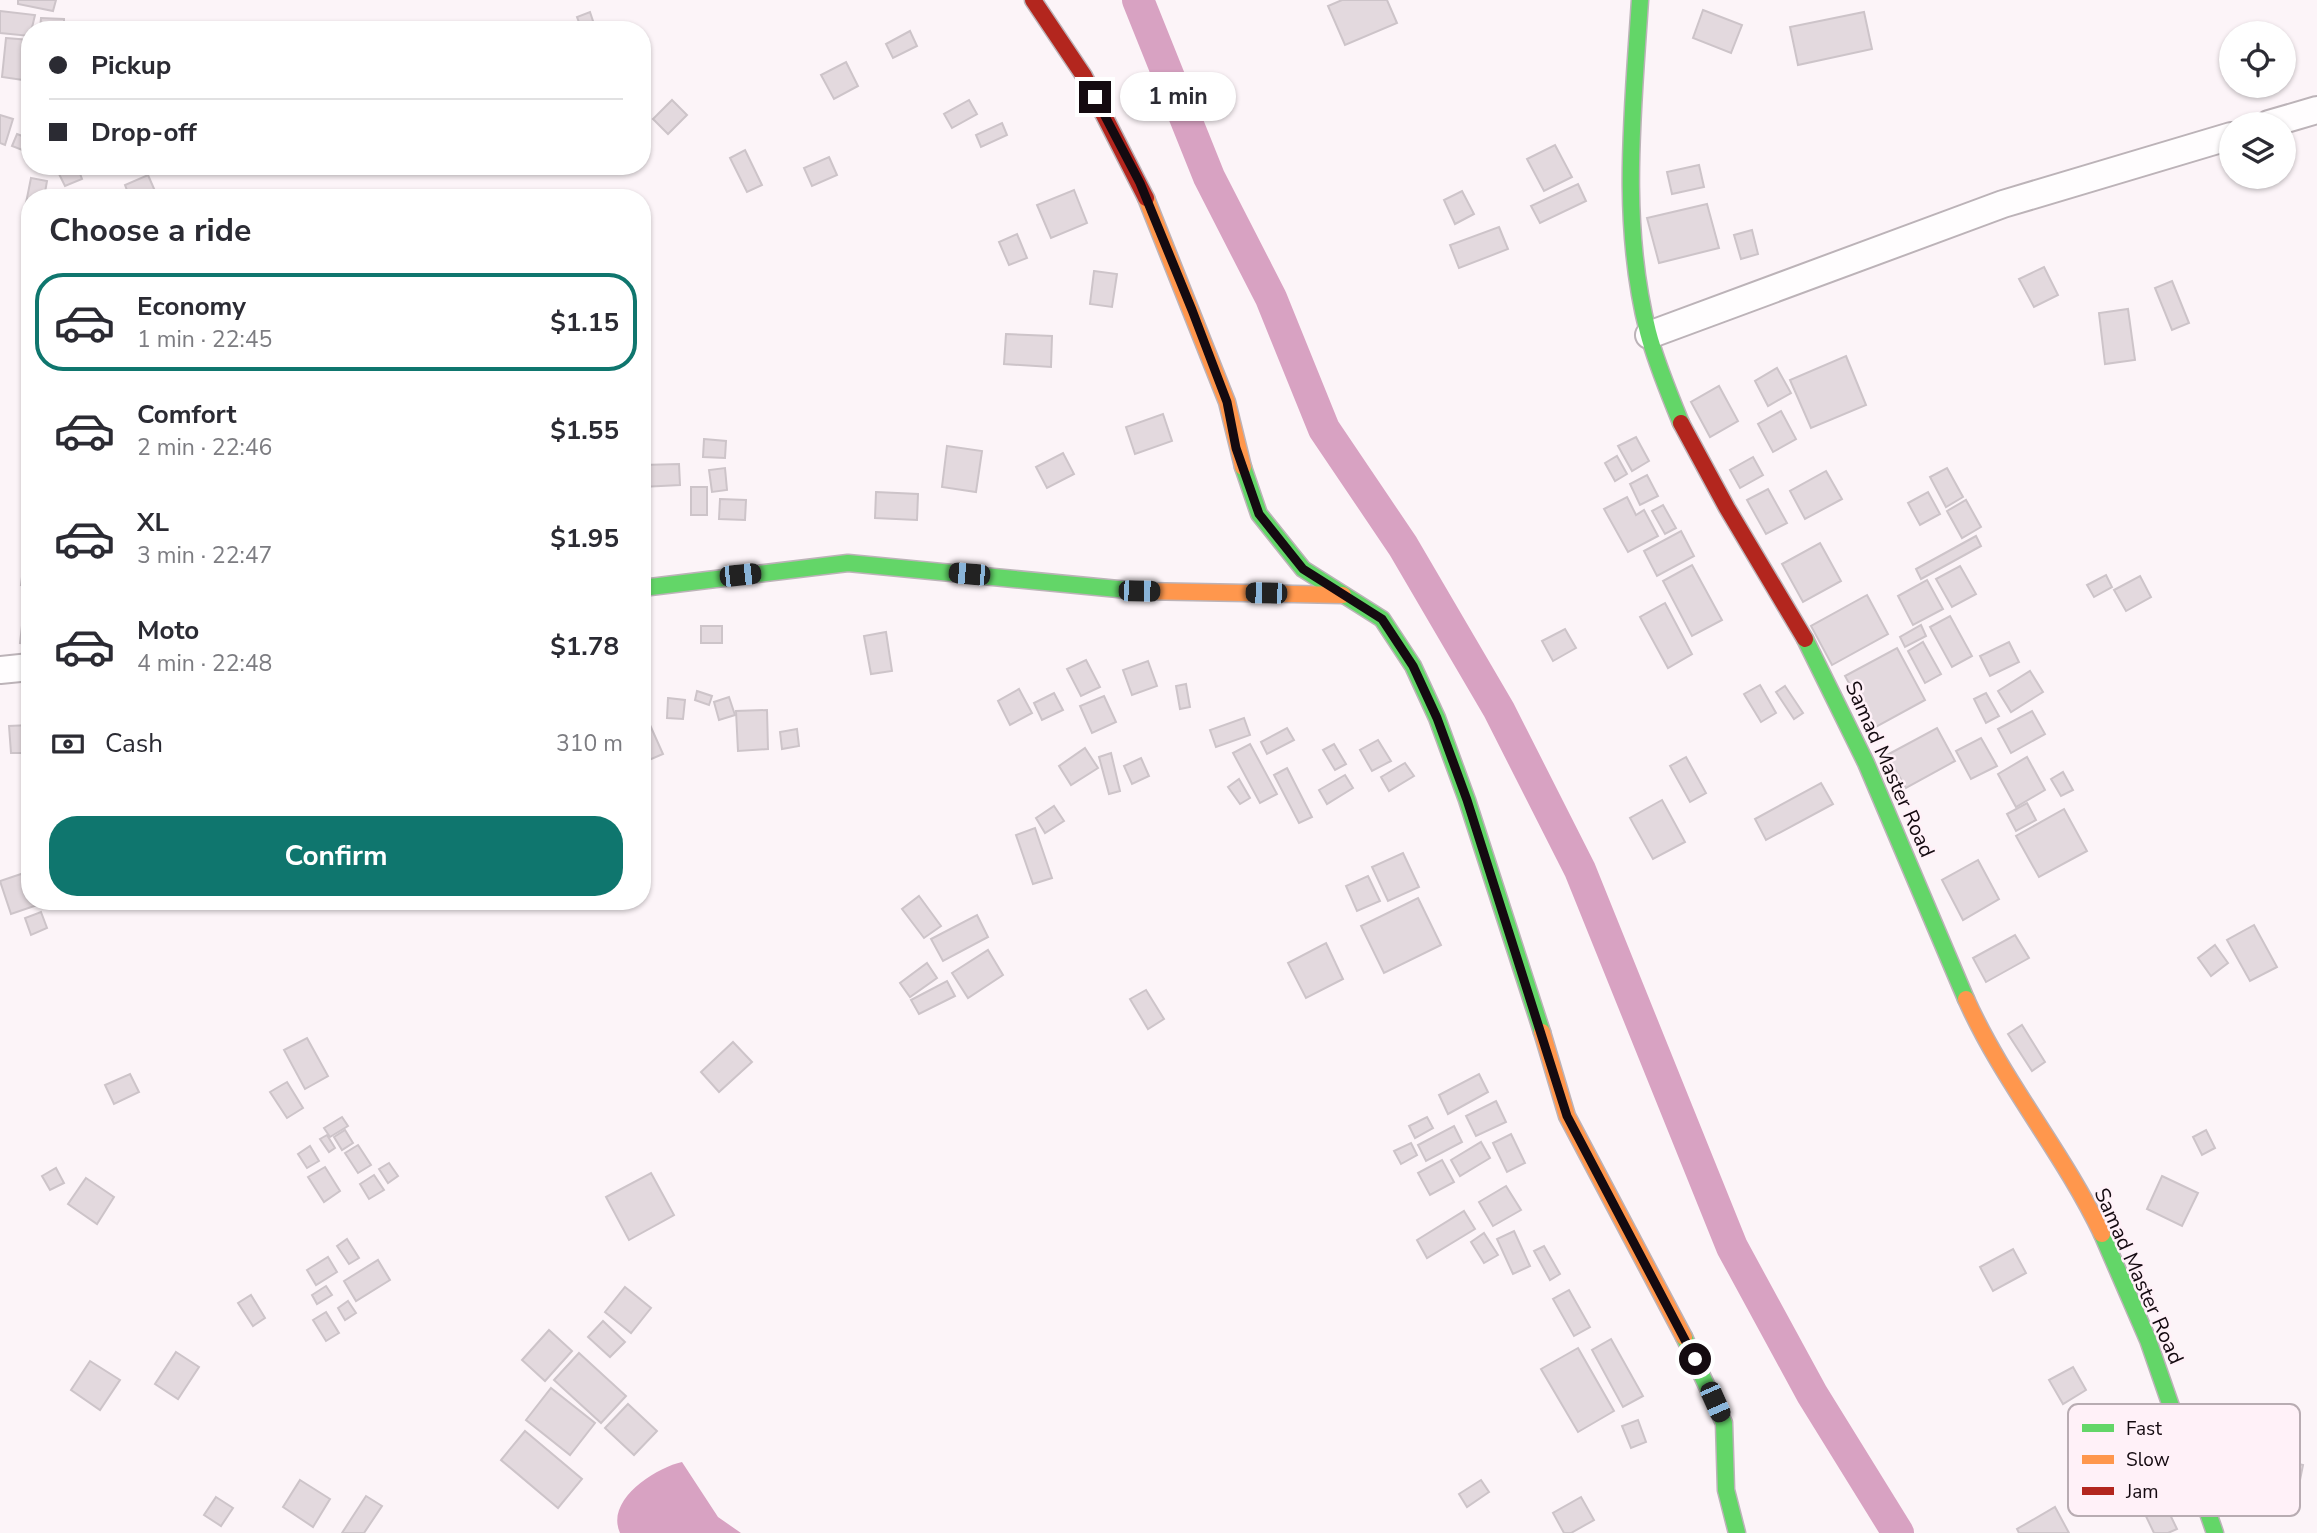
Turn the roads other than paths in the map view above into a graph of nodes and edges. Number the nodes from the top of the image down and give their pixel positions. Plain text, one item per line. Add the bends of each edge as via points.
1 (1033, 0) edge
2 (1640, 0) edge
3 (2317, 110) edge
4 (2296, 116) edge
5 (2219, 140) edge
6 (1649, 335) junction
7 (651, 587) edge
8 (1343, 595) junction
9 (21, 668) edge
10 (0, 670) edge
11 (2172, 1404) edge
12 (2209, 1516) edge
13 (1737, 1533) edge
14 (2215, 1533) edge

1 - 8 street via 1084,76 1140,183 1227,402 1236,448 1259,514 1303,569
2 - 6 street, Samad Master Road via 1629,164 1637,277
3 - 4 street
5 - 6 street via 2003,204
6 - 11 street, Samad Master Road via 1671,399 1706,471 1823,673 1984,1040 2099,1228
7 - 8 street via 848,563 1139,591
8 - 13 street via 1382,619 1413,666 1437,718 1527,982 1567,1116 1724,1423 1726,1490
9 - 10 street
12 - 14 street, Samad Master Road

